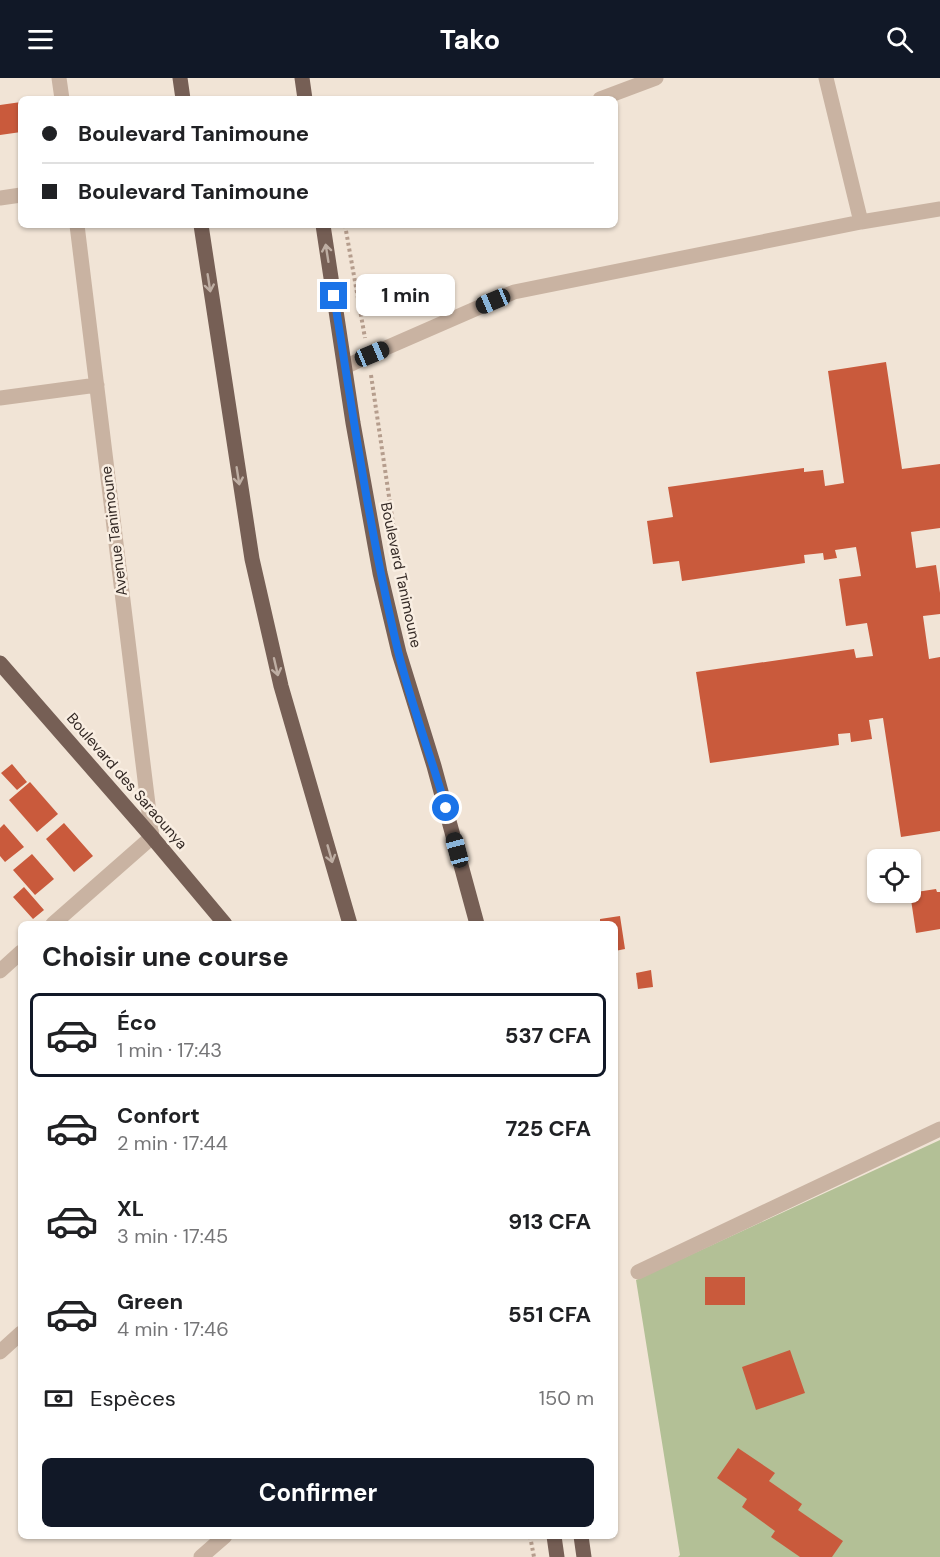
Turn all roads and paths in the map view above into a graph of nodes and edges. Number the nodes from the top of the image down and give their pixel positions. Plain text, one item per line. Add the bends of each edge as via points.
1 (59, 78) edge
2 (180, 78) edge
3 (302, 78) edge
4 (656, 78) edge
5 (826, 78) edge
6 (62, 96) edge
7 (183, 96) edge
8 (305, 96) edge
9 (608, 96) edge
10 (18, 195) edge
11 (0, 198) edge
12 (940, 209) edge
13 (861, 222) junction
14 (77, 228) edge
15 (201, 228) edge
16 (322, 228) edge
17 (346, 228) edge
18 (368, 356) junction
19 (345, 367) junction
20 (97, 385) junction
21 (0, 398) edge
22 (396, 543) dead end
23 (0, 663) edge
24 (152, 837) junction
25 (56, 921) edge
26 (222, 921) edge
27 (349, 921) edge
28 (476, 921) edge
29 (18, 955) edge
30 (0, 971) edge
31 (940, 1129) edge
32 (638, 1272) dead end
33 (18, 1337) edge
34 (0, 1352) edge
35 (222, 1539) edge
36 (531, 1539) edge
37 (554, 1539) edge
38 (581, 1539) edge
39 (201, 1557) edge
40 (534, 1557) edge
41 (557, 1557) edge
42 (584, 1557) edge

1 - 6 street
2 - 7 main road
3 - 8 main road
4 - 9 street
5 - 13 street
10 - 11 street
12 - 13 street
13 - 18 street via 514,292
14 - 20 street, Avenue Tanimoune
15 -> 27 main road via 252,559 280,686
19 -> 16 main road, Boulevard Tanimoune
17 - 18 path, Boulevard Tanimoune
18 - 19 street
18 - 22 path, Boulevard Tanimoune
19 - 28 main road, Boulevard Tanimoune via 380,573
20 - 21 street
20 - 24 street, Avenue Tanimoune
23 - 24 main road, Boulevard des Saraounya
24 - 25 street
24 - 26 main road, Boulevard des Saraounya
29 - 30 street
31 - 32 street
33 - 34 street
35 - 39 street
36 - 40 path
37 - 41 main road
38 - 42 main road

